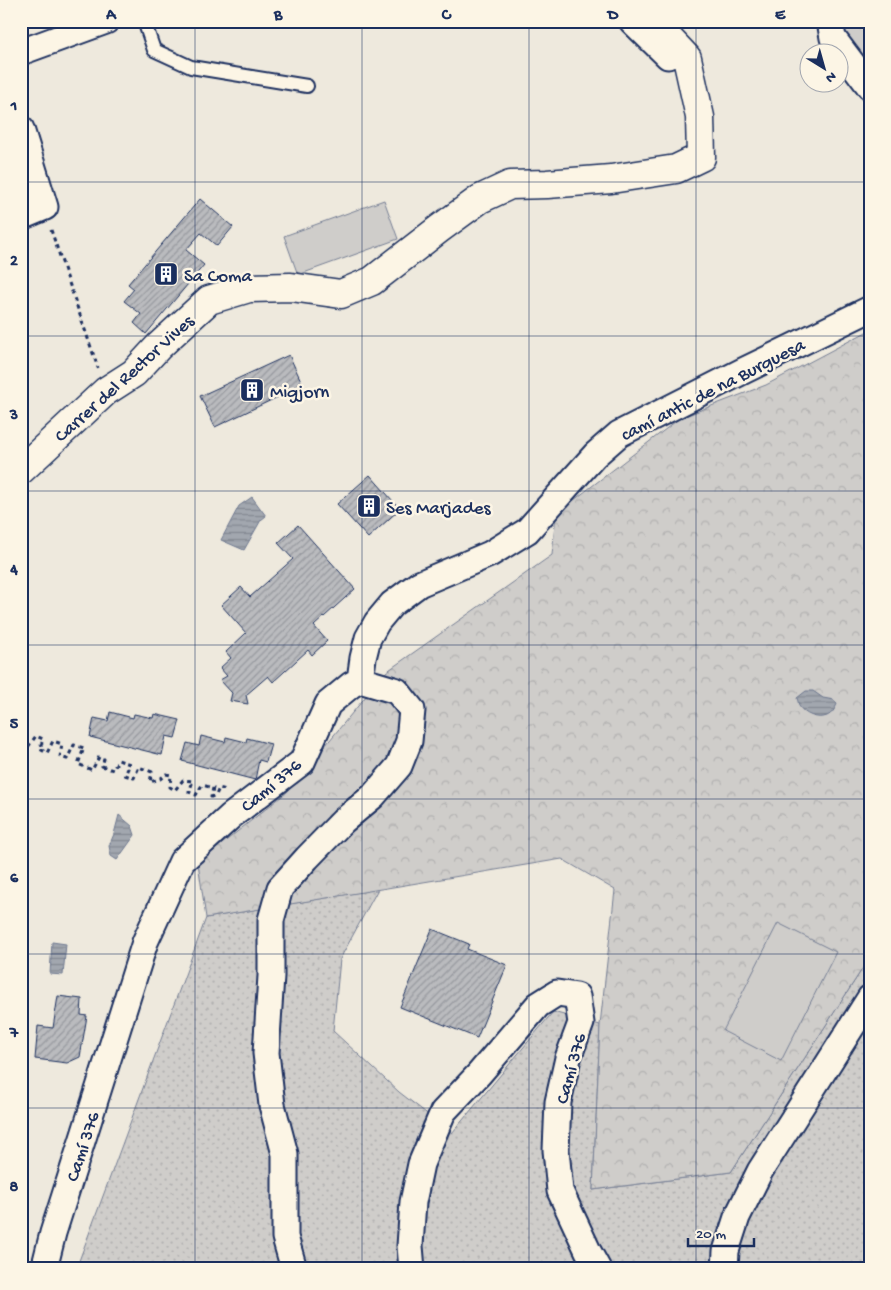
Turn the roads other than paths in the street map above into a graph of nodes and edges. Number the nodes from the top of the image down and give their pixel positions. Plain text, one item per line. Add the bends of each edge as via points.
1 (106, 21) edge
2 (144, 21) edge
3 (632, 21) edge
4 (652, 21) edge
5 (830, 21) edge
6 (21, 52) edge
7 (687, 58) junction
8 (307, 86) dead end
9 (870, 87) edge
10 (21, 129) edge
11 (47, 214) junction
12 (21, 216) edge
13 (21, 229) edge
14 (870, 308) edge
15 (21, 470) edge
16 (360, 680) junction
17 (870, 998) edge
18 (44, 1269) edge
19 (294, 1269) edge
20 (412, 1269) edge
21 (598, 1269) edge
22 (725, 1269) edge

1 - 6 street
2 - 8 lane via 154,50 191,67
3 - 7 street via 669,56
4 - 7 street
5 - 9 street via 833,38
7 - 15 street, Carrer del Rector Vives via 700,117 701,157 676,169 620,178 510,186 480,199 372,281 341,294 291,287 249,288 209,300 134,373 106,391
10 - 11 street
11 - 12 street
11 - 13 street
14 - 16 street, camí antic de na Burguesa via 619,434 595,455 527,532 490,554 419,584 392,604 368,638
16 - 18 street, Camí 376 via 328,704 302,762 230,816 182,861 145,942
16 - 19 street via 397,691 412,710 409,741 399,766 373,796 343,821 280,888 271,920 266,1053 272,1105 285,1154 285,1237
17 - 22 street via 760,1171 737,1217 726,1251
20 - 21 street, Camí 376 via 413,1202 421,1164 443,1112 538,1006 557,994 577,996 581,1023 568,1058 558,1102 556,1150 560,1191

